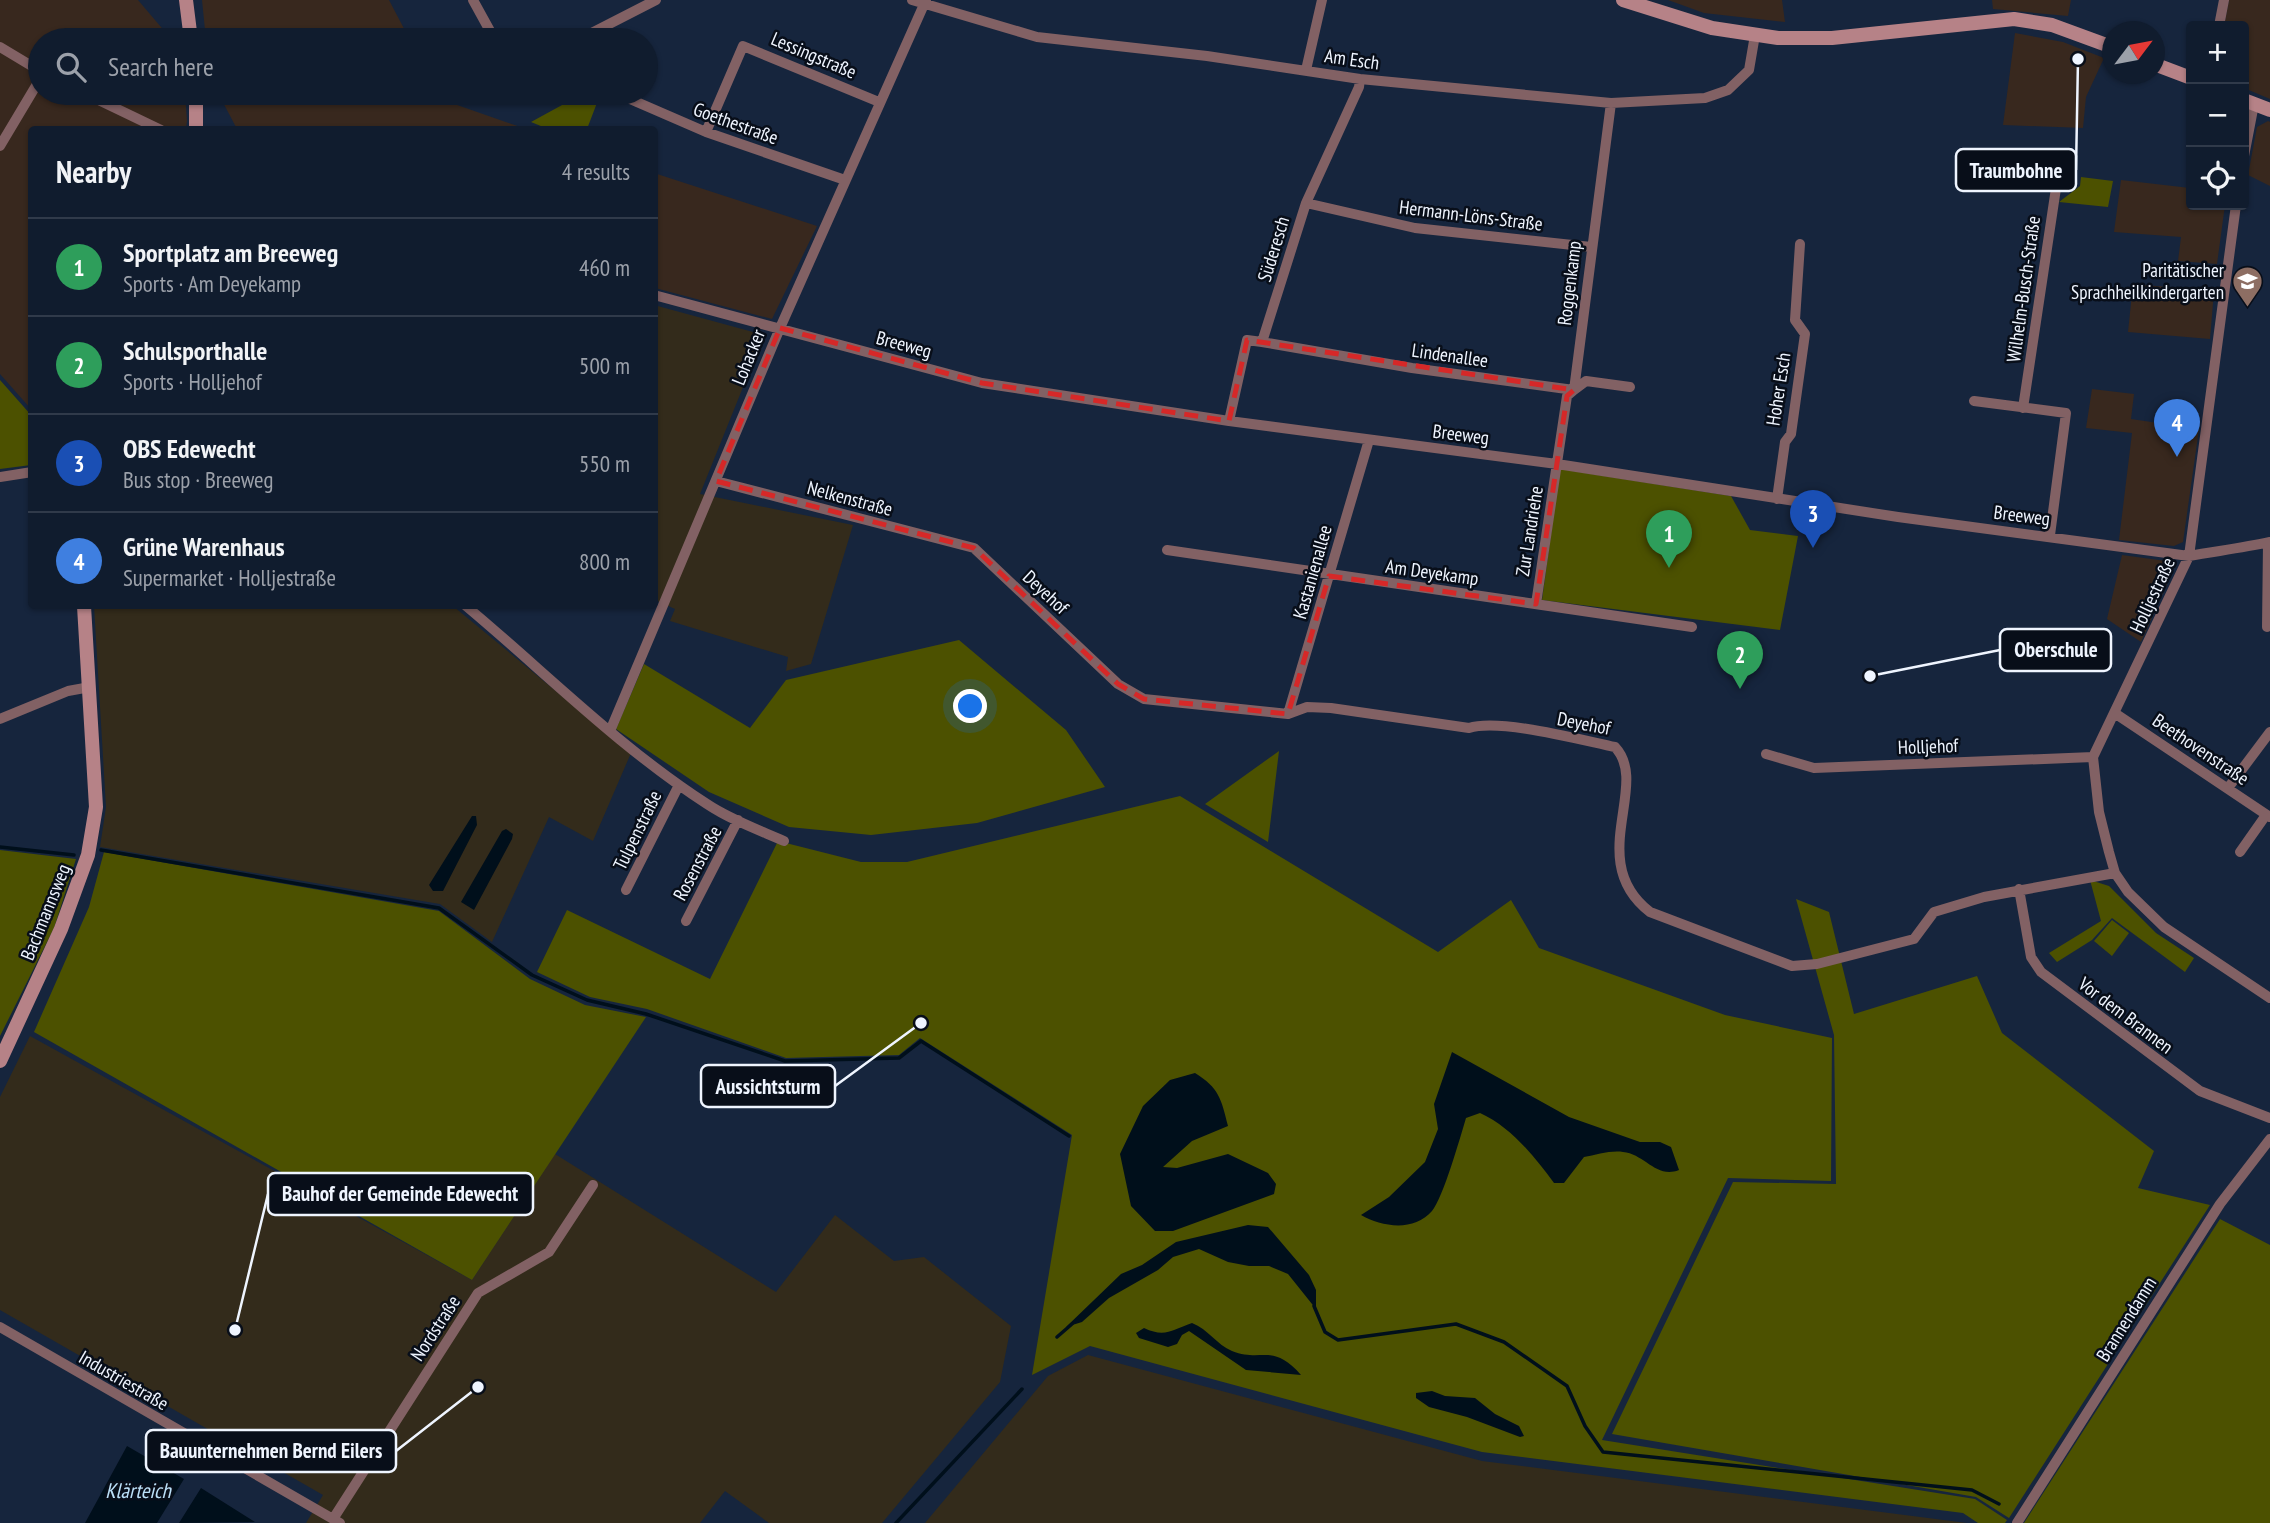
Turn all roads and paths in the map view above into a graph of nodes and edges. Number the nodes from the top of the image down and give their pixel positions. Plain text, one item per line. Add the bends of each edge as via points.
1 (186, 0) edge
2 (473, 0) edge
3 (656, 0) edge
4 (912, 0) edge
5 (1322, 0) edge
6 (1623, 0) edge
7 (2224, 0) edge
8 (925, 3) edge
9 (2221, 21) edge
10 (190, 28) edge
11 (488, 28) edge
12 (601, 28) edge
13 (1755, 35) junction
14 (2102, 43) edge
15 (0, 47) edge
16 (28, 64) edge
17 (2165, 68) edge
18 (1306, 69) junction
19 (2186, 76) edge
20 (1360, 79) junction
21 (28, 99) edge
22 (879, 102) junction
23 (2249, 102) edge
24 (1611, 103) junction
25 (109, 105) edge
26 (196, 105) edge
27 (644, 105) edge
28 (2270, 110) edge
29 (153, 126) edge
30 (196, 126) edge
31 (706, 132) junction
32 (0, 146) edge
33 (2058, 175) dead end
34 (845, 180) junction
35 (1306, 203) junction
36 (2235, 210) edge
37 (1800, 244) dead end
38 (1591, 247) junction
39 (658, 296) edge
40 (780, 328) junction
41 (1262, 342) junction
42 (1630, 387) dead end
43 (1574, 390) junction
44 (1974, 401) dead end
45 (2024, 408) junction
46 (1229, 421) junction
47 (1369, 440) junction
48 (1558, 464) junction
49 (28, 473) edge
50 (0, 477) edge
51 (716, 481) junction
52 (1777, 499) junction
53 (2050, 535) junction
54 (2269, 542) edge
55 (974, 548) joint
56 (1167, 550) dead end
57 (2189, 556) junction
58 (1329, 576) junction
59 (1536, 604) junction
60 (84, 609) edge
61 (469, 609) edge
62 (2267, 626) dead end
63 (1692, 627) dead end
64 (89, 687) junction
65 (2116, 713) junction
66 (1288, 714) junction
67 (0, 719) edge
68 (610, 730) junction
69 (2270, 732) edge
70 (1766, 754) dead end
71 (2093, 757) junction
72 (679, 785) junction
73 (2228, 788) junction
74 (2268, 816) edge
75 (738, 820) junction
76 (784, 841) dead end
77 (2240, 852) dead end
78 (2115, 873) junction
79 (626, 890) dead end
80 (2019, 890) junction
81 (686, 921) dead end
82 (2270, 998) edge
83 (0, 1061) edge
84 (2270, 1118) edge
85 (2270, 1139) edge
86 (593, 1185) dead end
87 (0, 1328) edge
88 (337, 1521) edge
89 (2017, 1523) edge

1 - 10 main road
2 - 11 street
3 - 12 street
4 - 8 street, Am Esch
5 - 18 street
6 - 13 main road via 1689,22
7 - 9 street
8 - 18 street, Am Esch via 1037,37
8 - 22 street, Lohacker
13 - 14 main road via 1832,38 2014,19 2052,25
13 - 24 street, Am Esch via 1749,70 1728,90 1705,97
15 - 16 street
17 - 19 main road
18 - 20 street, Am Esch
20 - 24 street, Am Esch
20 - 35 street, Süderesch
21 - 32 street
22 - 31 street, Lessingstraße via 743,46
22 - 34 street, Lohacker
23 - 28 main road
24 - 38 street, Roggenkamp
25 - 29 street
26 - 30 main road
27 - 31 street, Goethestraße
31 - 34 street, Goethestraße
33 - 45 street, Wilhelm-Busch-Straße
34 - 40 street, Lohacker
35 - 38 street, Hermann-Löns-Straße via 1415,228
35 - 41 street, Süderesch
36 - 57 street, Holljestraße
37 - 52 street, Hoher Esch via 1795,320 1805,334
38 - 43 street, Roggenkamp
39 - 40 street, Breeweg
40 - 46 street, Breeweg via 982,383
40 - 51 street, Lohacker
41 - 43 street, Lindenallee
41 - 46 street via 1247,340
42 - 43 street, Lindenallee via 1586,381
43 - 48 street, Roggenkamp via 1567,397
44 - 45 street
45 - 53 street via 2066,413
46 - 47 street, Breeweg
47 - 48 street, Breeweg
47 - 58 street, Kastanienallee
48 - 52 street, Breeweg
48 - 59 street, Zur Landriehe
49 - 50 street
51 - 55 street, Nelkenstraße
51 - 68 street, Lohacker
52 - 53 street, Breeweg
53 - 57 street, Breeweg
54 - 57 street, Breeweg
54 - 62 street
55 - 66 street, Deyehof via 1118,684 1144,699
56 - 58 street, Am Deyekamp
57 - 65 street, Holljestraße
58 - 59 street, Am Deyekamp
58 - 66 street, Kastanienallee
59 - 63 street, Am Deyekamp
60 - 64 main road, Bachmannsweg
61 - 68 street
64 - 67 street
64 - 83 main road, Bachmannsweg via 96,807 88,855 61,929
65 - 71 street, Holljestraße
65 - 73 street, Beethovenstraße
66 - 80 street, Deyehof via 1307,707 1332,708 1469,728 1516,729 1615,747 1625,762 1619,864 1635,900 1650,912 1792,966 1830,962 1914,939 1934,912
68 - 72 street
69 - 73 street
70 - 71 street, Holljehof via 1814,768
71 - 78 street via 2099,811
72 - 75 street
72 - 79 street, Tulpenstraße
73 - 74 street, Beethovenstraße
74 - 77 street, Beethovenstraße
75 - 76 street
75 - 81 street, Rosenstraße
78 - 80 street, Deyehof
78 - 82 street via 2164,927
80 - 84 street, Vor dem Brannen via 2031,957 2041,972 2200,1090
85 - 89 street, Brannendamm via 2220,1204
86 - 88 street, Nordstraße via 549,1252 478,1293
87 - 88 street, Industriestraße

